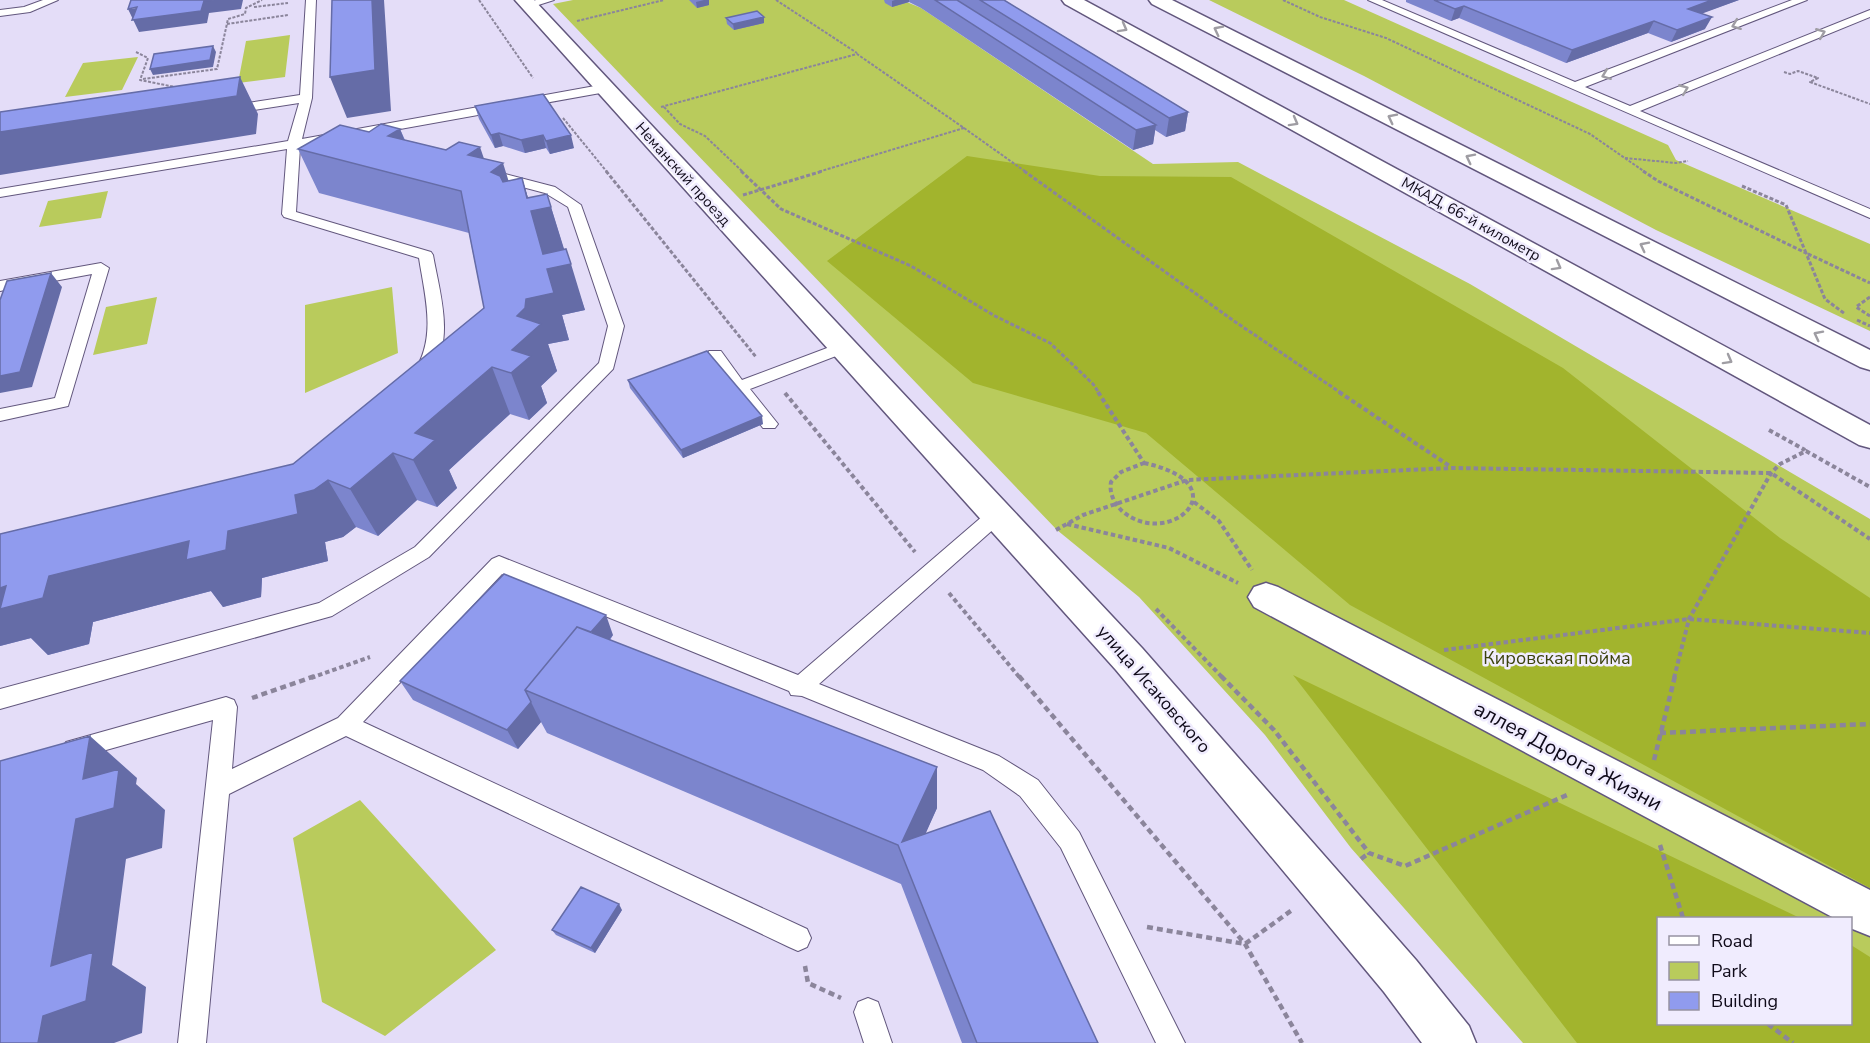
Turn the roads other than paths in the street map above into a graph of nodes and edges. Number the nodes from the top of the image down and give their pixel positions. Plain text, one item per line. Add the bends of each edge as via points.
1 (53, 0) edge
2 (1071, 0) edge
3 (1158, 0) edge
4 (1373, 0) edge
5 (1802, 0) edge
6 (534, 2) edge
7 (306, 5) edge
8 (0, 13) edge
9 (1870, 13) edge
10 (1576, 86) junction
11 (606, 88) junction
12 (306, 98) junction
13 (1631, 110) junction
14 (219, 111) edge
15 (340, 136) junction
16 (294, 144) junction
17 (384, 147) edge
18 (461, 167) edge
19 (0, 193) edge
20 (1870, 214) edge
21 (0, 286) edge
22 (843, 347) junction
23 (715, 355) dead end
24 (1870, 361) edge
25 (408, 384) edge
26 (739, 387) junction
27 (0, 415) edge
28 (769, 424) dead end
29 (1870, 438) edge
30 (998, 514) junction
31 (1266, 597) road end
32 (799, 688) junction
33 (0, 699) edge
34 (346, 725) junction
35 (54, 755) edge
36 (219, 787) junction
37 (1870, 914) edge
38 (798, 938) dead end
39 (868, 1012) dead end
40 (192, 1043) edge
41 (878, 1043) edge
42 (1171, 1043) edge
43 (1452, 1043) edge

1 - 8 lane via 26,10
2 -> 29 main road, МКАД, 66-й километр
24 -> 3 main road
4 - 10 lane
5 -> 10 lane
6 - 11 main road, Неманский проезд via 549,28
7 - 12 lane
13 -> 9 lane
10 - 13 lane
11 - 15 lane
11 - 22 main road, Неманский проезд
12 - 14 lane
12 - 16 lane
13 - 20 lane
15 - 16 lane
15 - 17 lane
16 - 19 lane
16 - 25 lane via 289,214 426,255 437,340 426,369
18 - 33 lane via 550,190 574,205 616,326 607,366 422,552 325,610
21 - 27 lane via 101,268 62,402
22 - 26 lane
22 - 30 main road, улица Исаковского
23 - 26 lane
26 - 28 lane
30 - 32 lane
30 - 43 main road, улица Исаковского via 1273,826 1400,975
31 - 37 main road, аллея Дорога Жизни
32 - 34 lane via 499,564
32 - 42 lane via 991,763 1029,788 1070,840
34 - 36 lane
34 - 38 lane
35 - 36 lane via 226,707
36 - 40 lane
39 - 41 lane

